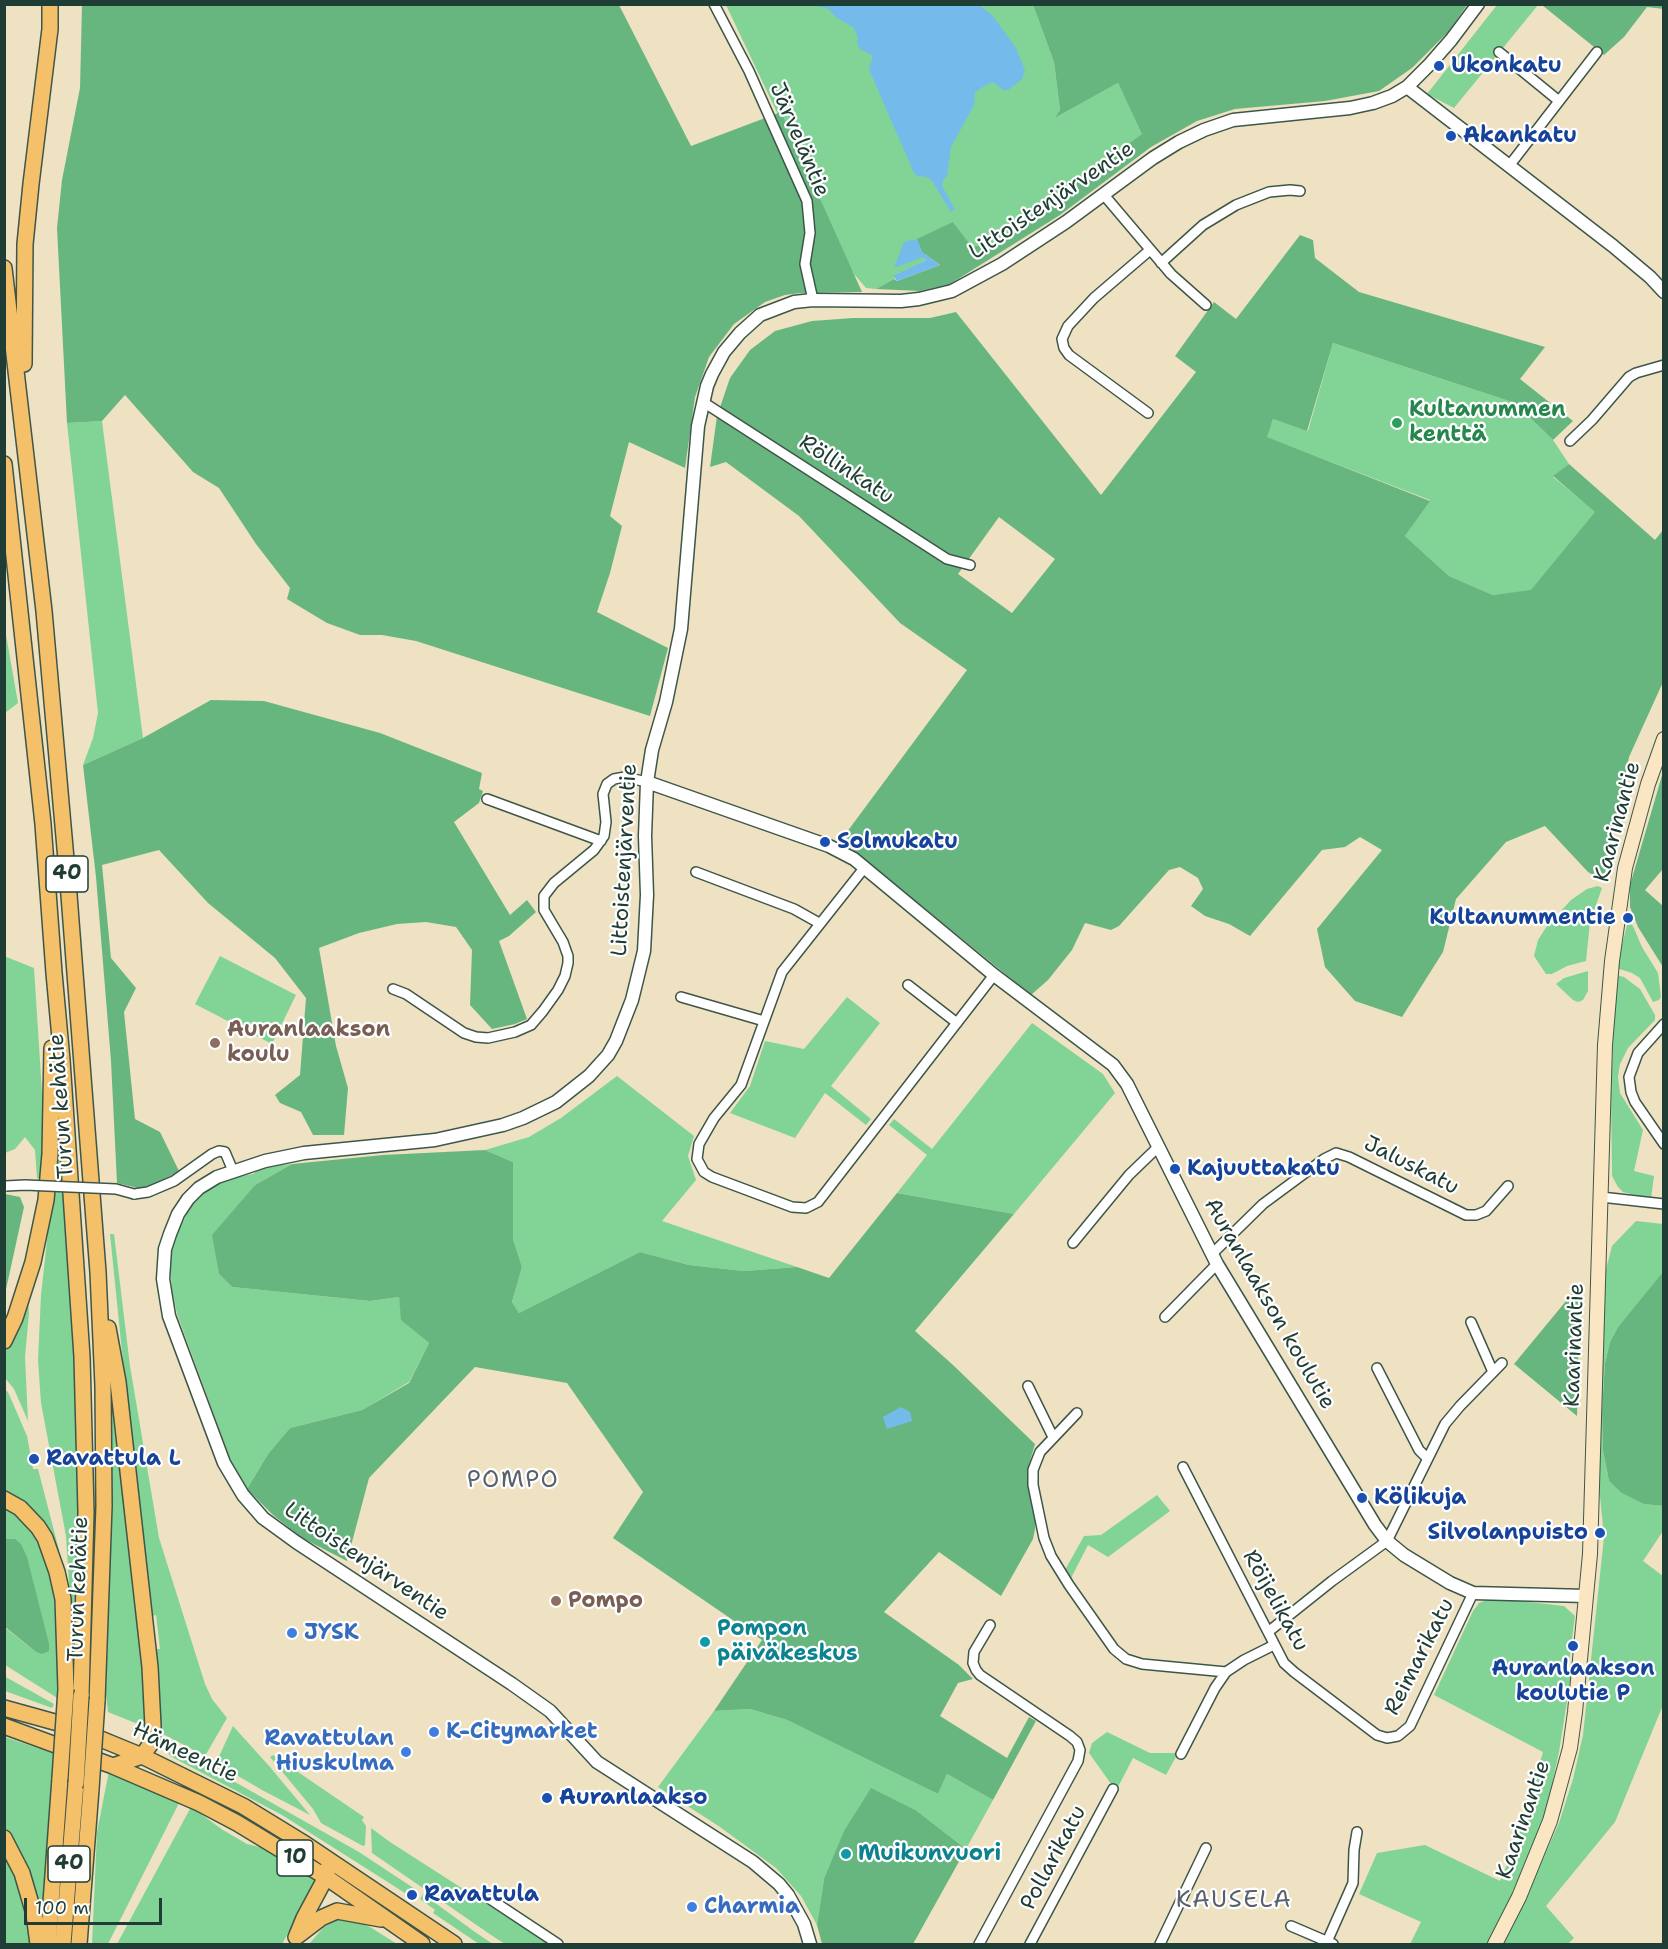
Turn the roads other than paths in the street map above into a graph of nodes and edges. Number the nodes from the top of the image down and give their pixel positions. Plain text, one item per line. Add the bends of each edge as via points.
1 (50, 4) edge
2 (714, 4) edge
3 (1478, 4) edge
4 (1597, 51) dead end
5 (1499, 52) dead end
6 (1407, 87) junction
7 (1559, 101) junction
8 (1509, 166) junction
9 (1300, 191) dead end
10 (1104, 195) junction
11 (1150, 250) junction
12 (1161, 263) junction
13 (4, 267) edge
14 (1664, 292) edge
15 (813, 300) junction
16 (1206, 305) dead end
17 (1664, 365) edge
18 (703, 402) junction
19 (1148, 413) dead end
20 (1570, 441) dead end
21 (4, 464) edge
22 (28, 478) junction
23 (970, 565) dead end
24 (1664, 739) edge
25 (646, 782) junction
26 (487, 799) dead end
27 (601, 841) junction
28 (865, 867) junction
29 (696, 872) dead end
30 (819, 923) junction
31 (54, 973) junction
32 (994, 975) junction
33 (908, 985) dead end
34 (393, 989) dead end
35 (681, 997) dead end
36 (764, 1021) junction
37 (957, 1023) junction
38 (1664, 1024) edge
39 (1664, 1144) edge
40 (1158, 1148) junction
41 (233, 1171) junction
42 (5, 1185) edge
43 (1508, 1186) dead end
44 (1601, 1197) junction
45 (1664, 1204) edge
46 (1072, 1243) dead end
47 (1215, 1259) junction
48 (98, 1272) junction
49 (1165, 1317) dead end
50 (1471, 1322) dead end
51 (4, 1341) edge
52 (1502, 1363) dead end
53 (1377, 1368) dead end
54 (1493, 1372) junction
55 (1028, 1386) dead end
56 (1077, 1413) dead end
57 (1053, 1437) junction
58 (1427, 1458) junction
59 (1183, 1467) dead end
60 (4, 1498) edge
61 (1387, 1541) junction
62 (1473, 1593) junction
63 (1586, 1596) junction
64 (990, 1625) dead end
65 (1268, 1632) junction
66 (1274, 1645) junction
67 (1226, 1672) junction
68 (4, 1708) edge
69 (4, 1726) edge
70 (1398, 1736) joint
71 (1181, 1754) dead end
72 (142, 1756) junction
73 (113, 1766) junction
74 (1113, 1789) dead end
75 (1357, 1832) dead end
76 (4, 1838) edge
77 (1206, 1848) dead end
78 (327, 1859) junction
79 (326, 1877) junction
80 (490, 1899) dead end
81 (387, 1920) junction
82 (1291, 1926) dead end
83 (294, 1941) edge
84 (38, 1944) edge
85 (48, 1944) edge
86 (63, 1944) edge
87 (79, 1944) edge
88 (423, 1944) edge
89 (454, 1944) edge
90 (558, 1944) edge
91 (810, 1944) edge
92 (979, 1944) edge
93 (1030, 1944) edge
94 (1160, 1944) edge
95 (1329, 1944) edge
96 (1495, 1944) edge

1 - 22 highway via 25,244
2 - 15 street, Järveläntie via 807,201 810,233 805,264
3 - 6 street, Littoistenjärventie
4 - 7 street
5 - 7 street
6 - 8 street
6 - 10 street, Littoistenjärventie via 1360,106 1221,123 1167,150
7 - 8 street
8 - 14 street via 1629,259
9 - 12 street via 1269,192 1230,208 1198,229
10 - 11 street
10 - 15 street, Littoistenjärventie via 1002,264 952,291 920,300
11 - 12 street
11 - 19 street via 1094,298 1068,326 1062,339 1069,355
12 - 16 street
13 - 22 highway, Turun kehätie / 40
15 - 18 street, Littoistenjärventie via 782,305 750,323 732,340 718,362
17 - 20 street via 1629,377
18 - 23 street, Röllinkatu via 947,559
18 - 25 street, Littoistenjärventie via 681,629
21 - 31 highway, Turun kehätie / 40 via 41,804
22 - 48 highway, Turun kehätie / 40 via 68,882
24 - 44 main road, Kaarinantie via 1625,868 1615,930 1605,1045
25 - 27 street via 625,777 607,784 603,794 606,828
25 - 28 street, Auranlaakson koulutie via 829,846
25 - 41 street, Littoistenjärventie via 644,951 625,1019 599,1067 556,1102 503,1125 435,1140 304,1152
26 - 27 street
27 - 34 street via 544,896 544,910 563,942 568,963 558,990 531,1025 488,1038 476,1037 406,993
28 - 30 street
28 - 32 street, Auranlaakson koulutie
29 - 30 street via 794,909
30 - 36 street via 782,972
31 - 51 highway via 46,1200 33,1262
31 - 86 highway, Turun kehätie / 40, bridge via 85,1420 81,1695
32 - 37 street
32 - 40 street, Auranlaakson koulutie via 1119,1071
33 - 37 street
35 - 36 street
36 - 37 street via 741,1085 701,1138 697,1159 712,1177 802,1208 814,1205 824,1196
38 - 39 street via 1638,1053 1629,1077 1635,1102
40 - 46 street via 1129,1175
40 - 47 street, Auranlaakson koulutie
41 - 42 street, bridge via 225,1152 219,1151 174,1181 148,1192
41 - 91 street, Littoistenjärventie via 205,1183 178,1214 165,1249 163,1279 170,1316 205,1413 224,1463 243,1495 263,1518 296,1542 550,1711 597,1762 759,1867 797,1910
43 - 47 street, Jaluskatu via 1486,1210 1466,1215 1336,1153 1263,1204
44 - 45 street
44 - 63 main road, Kaarinantie
47 - 49 street
47 - 61 street, Auranlaakson koulutie
48 - 72 highway via 118,1382 150,1667 152,1742
48 - 87 highway, Turun kehätie / 40, bridge via 104,1506 97,1701
50 - 54 street
52 - 54 street
53 - 58 street via 1419,1450
54 - 58 street via 1453,1414
55 - 57 street
56 - 57 street
57 - 67 street via 1040,1452 1033,1470 1044,1538 1055,1565 1104,1637 1133,1662
58 - 61 street
59 - 65 street, Röijelikatu
60 - 85 highway, bridge via 20,1508 45,1538 63,1599 66,1689
61 - 62 street, Auranlaakson koulutie via 1449,1583
61 - 65 street
62 - 63 street, Auranlaakson koulutie
62 - 70 street, Reimarikatu via 1412,1721
63 - 96 main road, Kaarinantie via 1575,1712 1561,1785 1537,1857
64 - 92 street via 973,1656 976,1670 1070,1736 1080,1750 1078,1761
65 - 66 street, Röijelikatu
66 - 67 street
66 - 70 street, Röijelikatu via 1288,1668 1367,1730 1382,1737
67 - 71 street
68 - 72 highway, Hämeentie / 10 via 69,1726
69 - 73 highway, Hämeentie / 10
72 - 73 highway
72 - 78 highway, Hämeentie / 10 via 243,1806
73 - 79 highway, Hämeentie / 10 via 199,1803
74 - 93 street, Pollarikatu
75 - 95 street via 1353,1883
76 - 84 highway via 22,1873
77 - 94 street
78 - 79 highway
78 - 89 highway, Hämeentie / 10
79 - 81 highway, Hämeentie / 10
79 - 83 highway
80 - 90 street
81 - 83 highway via 337,1911 321,1918
81 - 88 highway, Hämeentie / 10
82 - 95 street

